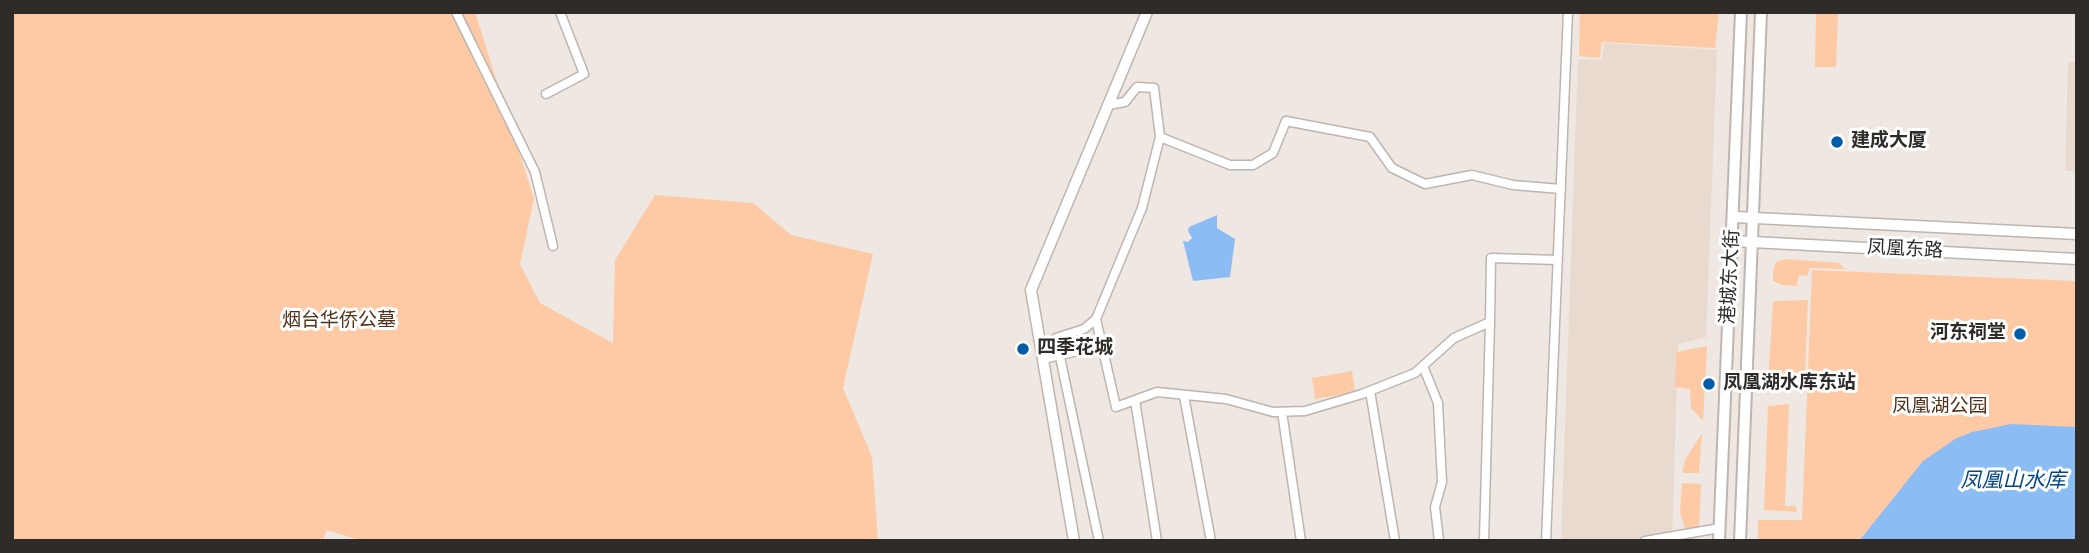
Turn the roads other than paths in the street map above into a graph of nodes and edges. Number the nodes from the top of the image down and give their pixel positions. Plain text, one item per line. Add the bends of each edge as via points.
1 (456, 12) edge
2 (560, 12) edge
3 (1147, 12) edge
4 (1568, 12) edge
5 (1741, 12) edge
6 (1761, 12) edge
7 (547, 94) dead end
8 (1108, 105) junction
9 (1160, 137) junction
10 (1560, 189) junction
11 (1735, 216) junction
12 (1755, 218) junction
13 (2077, 234) edge
14 (1734, 241) junction
15 (1752, 244) junction
16 (553, 246) dead end
17 (1558, 260) junction
18 (2077, 260) edge
19 (1096, 319) junction
20 (1490, 323) junction
21 (1100, 346) junction
22 (1060, 355) junction
23 (1043, 359) junction
24 (1423, 366) junction
25 (1370, 391) junction
26 (1184, 396) junction
27 (1135, 400) junction
28 (1282, 412) junction
29 (1720, 528) junction
30 (1074, 541) edge
31 (1099, 541) edge
32 (1157, 541) edge
33 (1211, 541) edge
34 (1301, 541) edge
35 (1395, 541) edge
36 (1439, 541) edge
37 (1484, 541) edge
38 (1546, 541) edge
39 (1645, 541) edge
40 (1719, 541) edge
41 (1740, 541) edge

1 - 16 street via 535,172
2 - 7 street via 584,74
3 - 8 street
4 - 10 street
5 - 11 main road, 港城东大街
6 - 12 main road, 港城东大街
8 - 9 street via 1125,102 1137,87 1154,88
8 - 23 street via 1031,290
9 - 10 street via 1230,165 1253,165 1273,153 1286,121 1370,137 1392,168 1425,184 1472,175
9 - 19 street via 1142,208
10 - 17 street
11 - 12 street, 凤凰东路
11 - 14 main road, 港城东大街
12 - 13 street, 凤凰东路
12 - 15 main road, 港城东大街
14 - 15 street, 凤凰东路
14 - 29 main road, 港城东大街
15 - 18 street, 凤凰东路
15 - 41 main road, 港城东大街
17 - 20 street via 1491,258
17 - 38 street
19 - 21 street
19 - 22 street via 1084,329 1056,338
20 - 24 street via 1454,338
20 - 37 street
21 - 22 street
21 - 27 street via 1115,407
22 - 23 street
22 - 31 street
23 - 30 street
24 - 25 street
24 - 36 street via 1438,403 1442,482 1435,507
25 - 28 street via 1306,411
25 - 35 street
26 - 27 street via 1157,392
26 - 28 street via 1226,399
26 - 33 street
27 - 32 street
28 - 34 street
29 - 39 street
29 - 40 main road, 港城东大街

